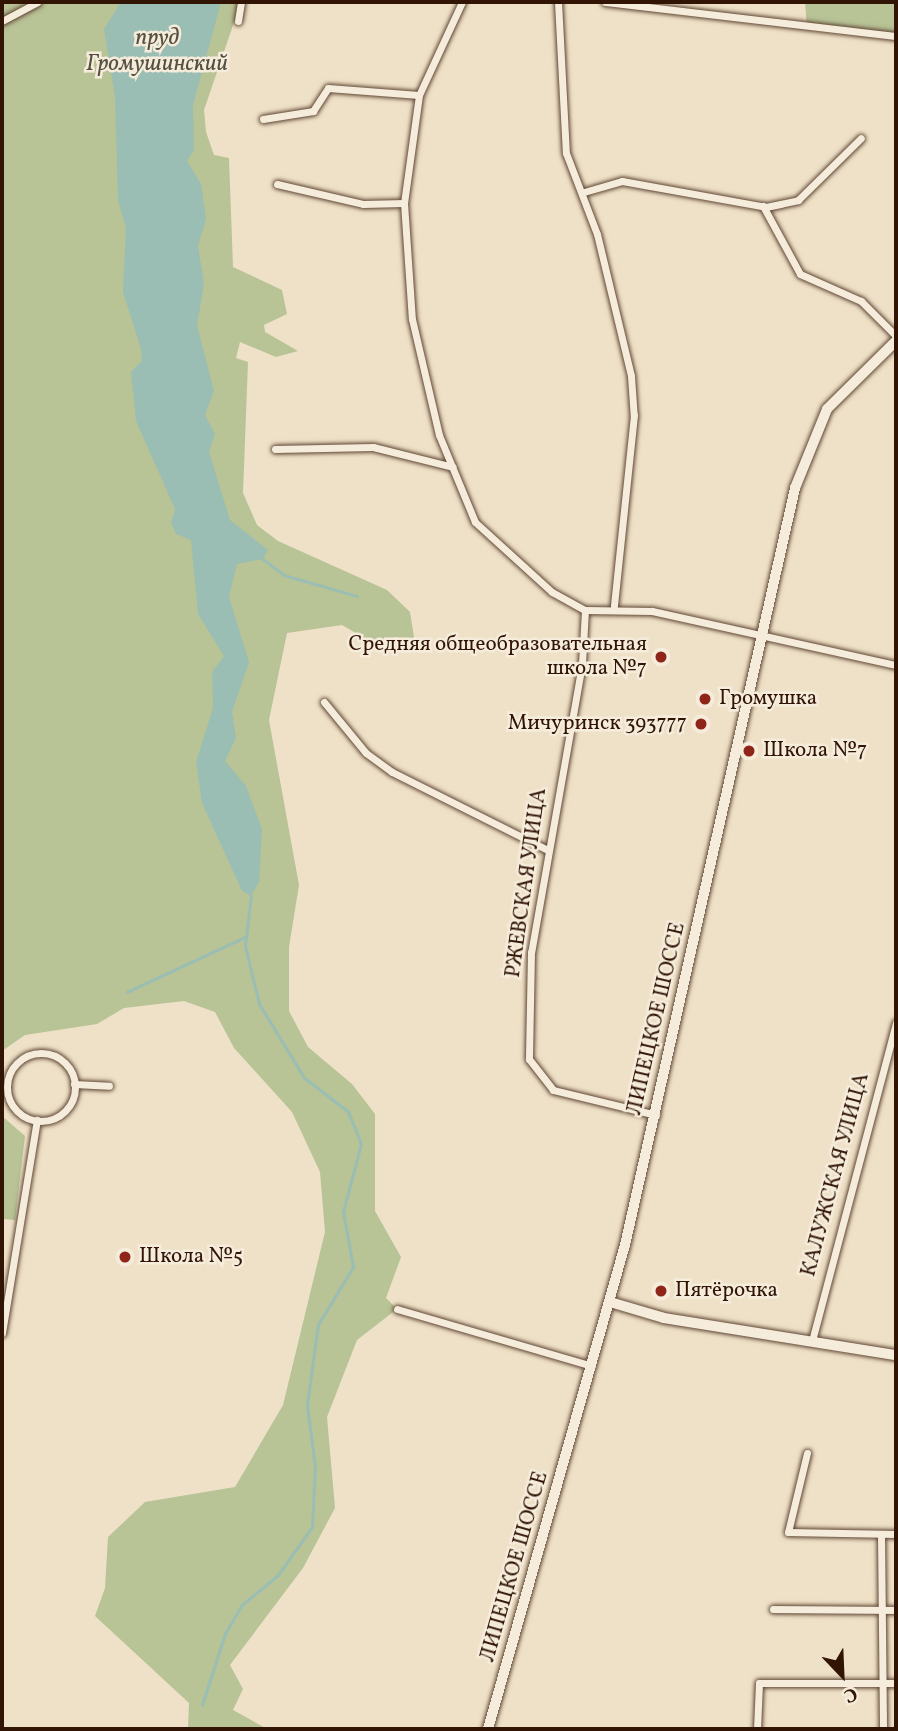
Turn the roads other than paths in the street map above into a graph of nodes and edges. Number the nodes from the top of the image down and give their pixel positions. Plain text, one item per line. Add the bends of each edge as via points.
1 (37, 2) edge
2 (241, 2) edge
3 (463, 2) edge
4 (558, 2) edge
5 (605, 2) edge
6 (2, 21) edge
7 (238, 21) dead end
8 (896, 36) edge
9 (419, 95) junction
10 (263, 119) dead end
11 (861, 138) dead end
12 (277, 184) dead end
13 (584, 192) junction
14 (404, 204) junction
15 (763, 206) junction
16 (896, 339) edge
17 (275, 449) dead end
18 (453, 467) junction
19 (614, 606) junction
20 (585, 610) junction
21 (760, 630) junction
22 (896, 665) edge
23 (324, 702) dead end
24 (546, 849) junction
25 (896, 1023) edge
26 (74, 1084) junction
27 (109, 1086) dead end
28 (656, 1115) junction
29 (37, 1120) junction
30 (610, 1301) junction
31 (397, 1309) dead end
32 (2, 1333) edge
33 (813, 1337) junction
34 (896, 1355) edge
35 (592, 1366) junction
36 (807, 1453) dead end
37 (881, 1534) junction
38 (896, 1534) edge
39 (772, 1609) dead end
40 (884, 1610) junction
41 (896, 1610) edge
42 (883, 1683) junction
43 (896, 1683) edge
44 (488, 1729) edge
45 (757, 1729) edge
46 (883, 1729) edge

1 - 6 street
2 - 7 street
3 - 9 street
4 - 13 street via 566,153
5 - 8 street
9 - 10 street via 328,88 313,111
9 - 14 street
11 - 15 street via 799,200
12 - 14 street via 363,204
13 - 15 street via 622,181
13 - 19 street via 616,304 634,415
14 - 18 street via 412,319
15 - 16 street via 800,274 861,301
16 - 21 street, ЛИПЕЦКОЕ ШОССЕ via 827,410 795,488
17 - 18 street via 373,447
18 - 20 street via 475,522 552,592
19 - 20 street
19 - 21 street
20 - 24 street, РЖЕВСКАЯ УЛИЦА via 582,664
21 - 22 street
21 - 28 street, ЛИПЕЦКОЕ ШОССЕ
23 - 24 street via 366,753 392,772
24 - 28 street, РЖЕВСКАЯ УЛИЦА via 531,951 529,1059 552,1090
25 - 33 street, КАЛУЖСКАЯ УЛИЦА
26 - 27 street
26 - 29 street via 64,1111
26 - 29 street via 67,1066 51,1055 32,1054 16,1063 8,1080 9,1098 20,1113
28 - 30 street, ЛИПЕЦКОЕ ШОССЕ
29 - 32 street
30 - 33 street via 664,1318
30 - 35 street, ЛИПЕЦКОЕ ШОССЕ
31 - 35 street
33 - 34 street
35 - 44 street, ЛИПЕЦКОЕ ШОССЕ
36 - 37 street via 788,1532
37 - 38 street
37 - 40 street
39 - 40 street
40 - 41 street
40 - 42 street
42 - 43 street
42 - 45 street via 759,1683
42 - 46 street

